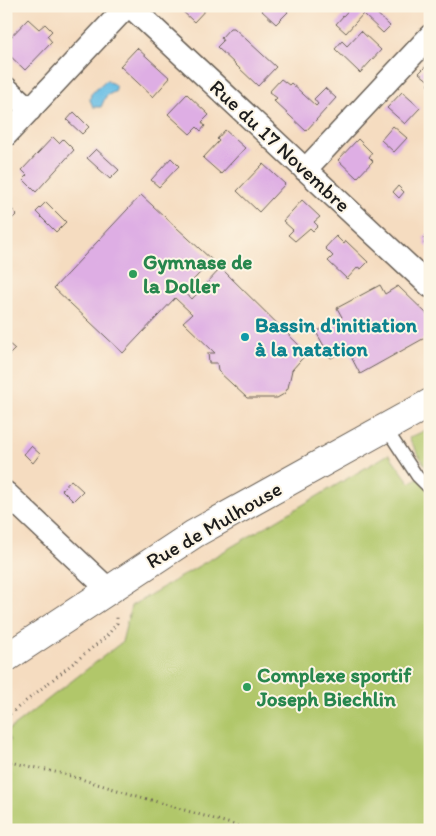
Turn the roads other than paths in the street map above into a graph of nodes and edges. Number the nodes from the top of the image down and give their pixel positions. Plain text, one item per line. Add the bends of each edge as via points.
1 (129, 6) edge
2 (430, 36) edge
3 (6, 88) edge
4 (30, 110) junction
5 (6, 135) edge
6 (305, 170) junction
7 (430, 286) edge
8 (430, 402) edge
9 (385, 427) junction
10 (430, 489) edge
11 (6, 494) edge
12 (108, 589) junction
13 (6, 658) edge

1 - 4 street
1 - 6 street, Rue du 17 Novembre
2 - 6 street
3 - 4 street
4 - 5 street
6 - 7 street, Rue du 17 Novembre
8 - 9 main road, Rue de Mulhouse
9 - 10 lane via 417,476
9 - 12 main road, Rue de Mulhouse via 194,534
11 - 12 street
12 - 13 main road, Rue de Mulhouse

